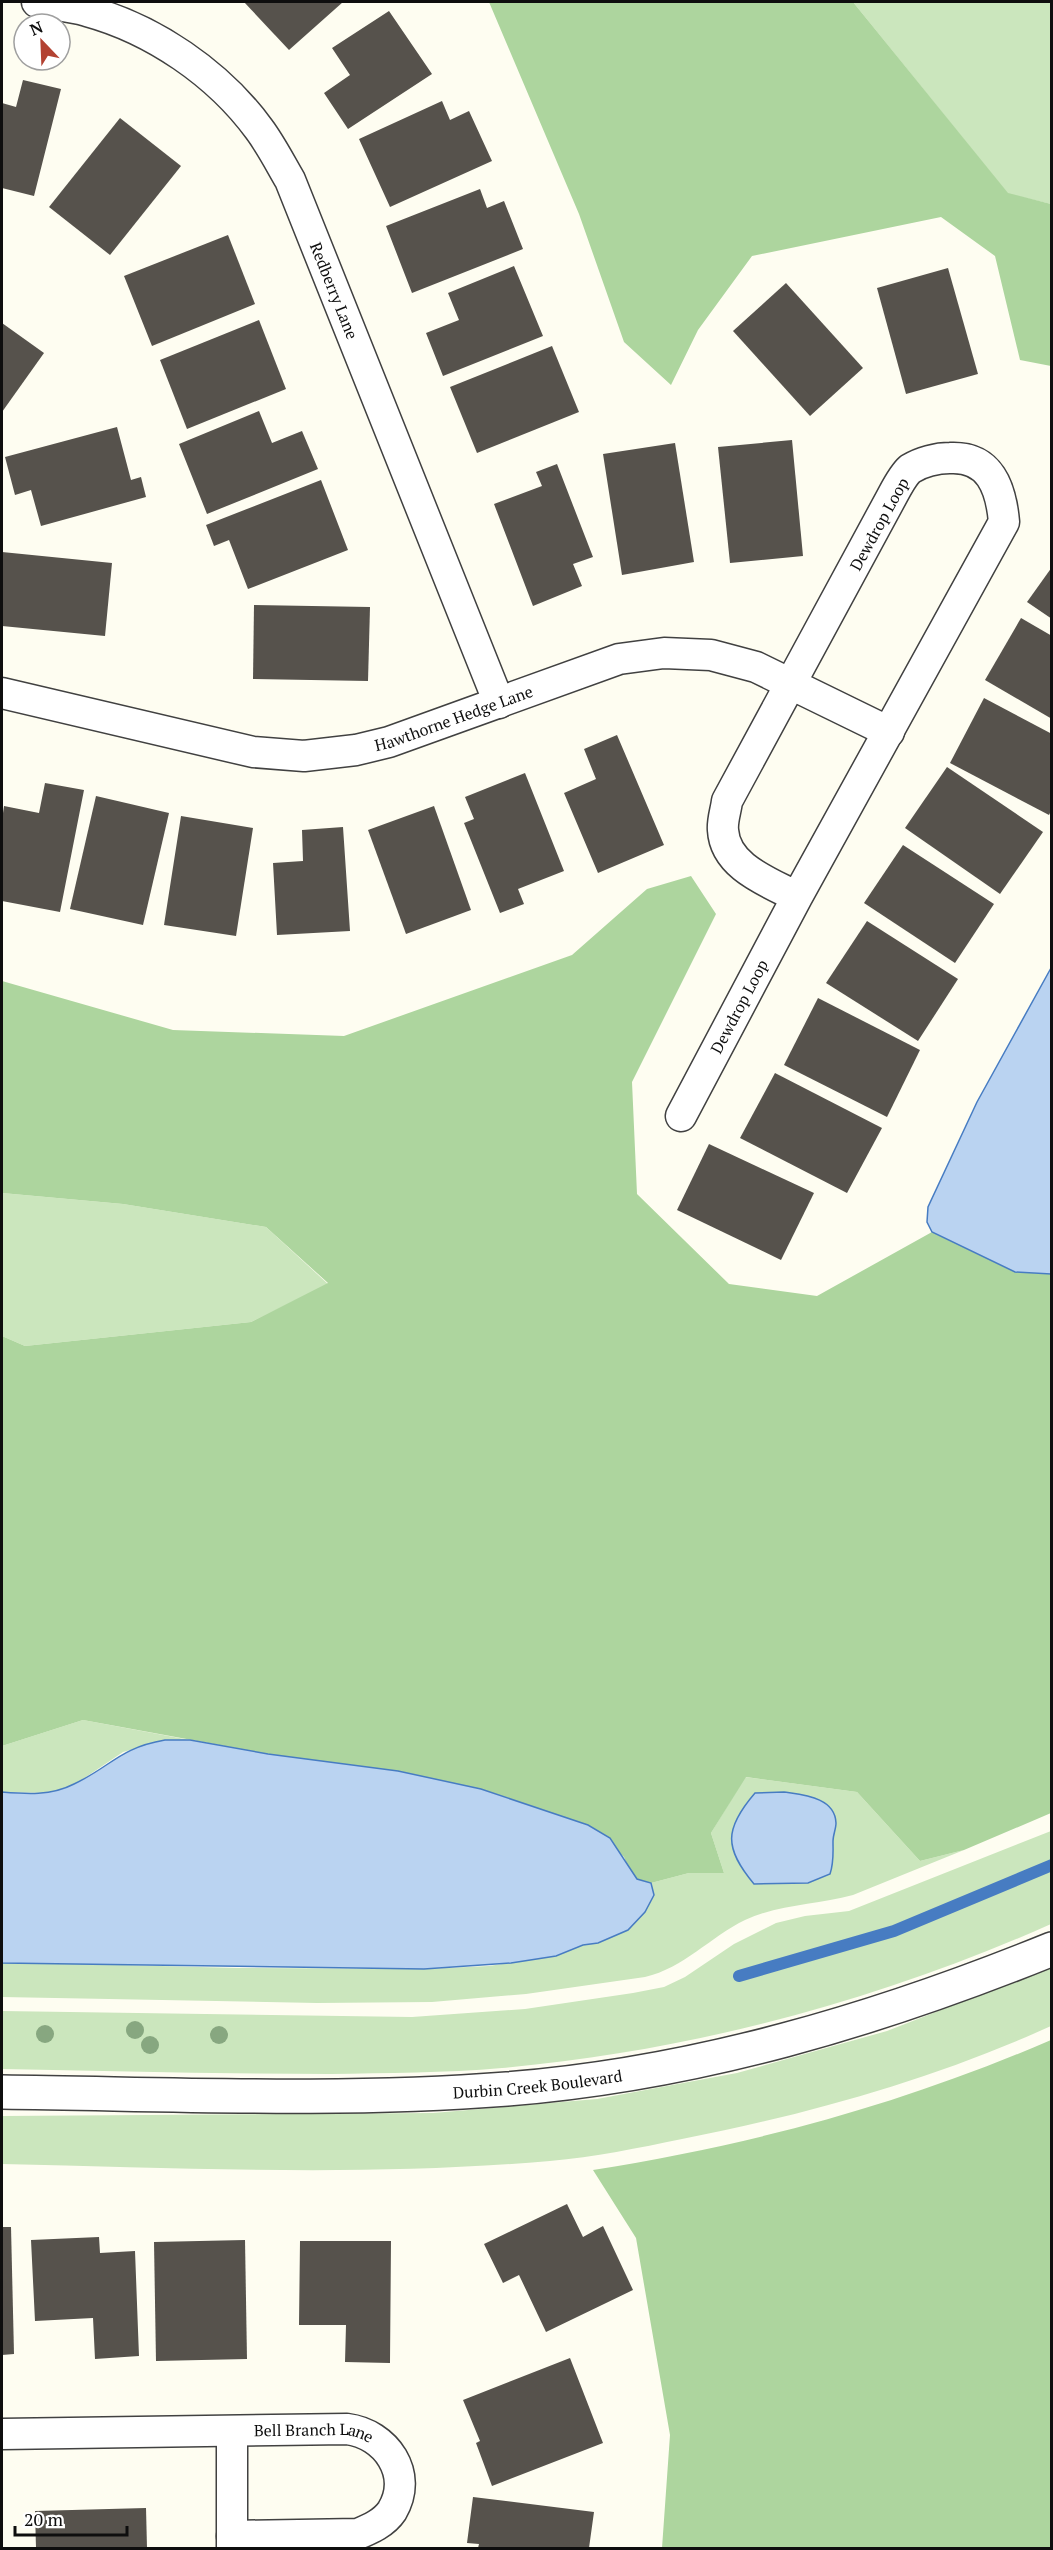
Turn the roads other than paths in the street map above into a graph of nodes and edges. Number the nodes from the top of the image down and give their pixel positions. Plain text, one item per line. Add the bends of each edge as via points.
1 (37, 2) edge
2 (792, 685) junction
3 (2, 693) edge
4 (499, 703) junction
5 (889, 732) junction
6 (797, 897) junction
7 (681, 1116) dead end
8 (1052, 1948) edge
9 (2, 2092) edge
10 (232, 2433) junction
11 (2, 2434) edge
12 (232, 2542) edge

1 - 4 street, Redberry Lane via 86,10 169,47 218,83 258,128 290,180
2 - 4 street, Hawthorne Hedge Lane via 756,667 711,655 664,652 619,659
2 - 5 street, Hawthorne Hedge Lane
2 - 5 street, Dewdrop Loop via 890,500 910,470 937,458 962,457 978,462 993,476 1002,498 1004,522
2 - 6 street, Dewdrop Loop via 728,801 722,830 731,854 748,872
3 - 4 street, Hawthorne Hedge Lane via 253,752 304,756 389,742
5 - 6 street, Dewdrop Loop
6 - 7 street, Dewdrop Loop
8 - 9 street, Durbin Creek Boulevard via 960,1986 855,2022 747,2051 629,2074 510,2088 389,2096
10 - 11 street, Bell Branch Lane
10 - 12 street
10 - 12 street, Bell Branch Lane via 358,2431 377,2439 391,2453 399,2472 399,2493 391,2512 376,2526 358,2534

